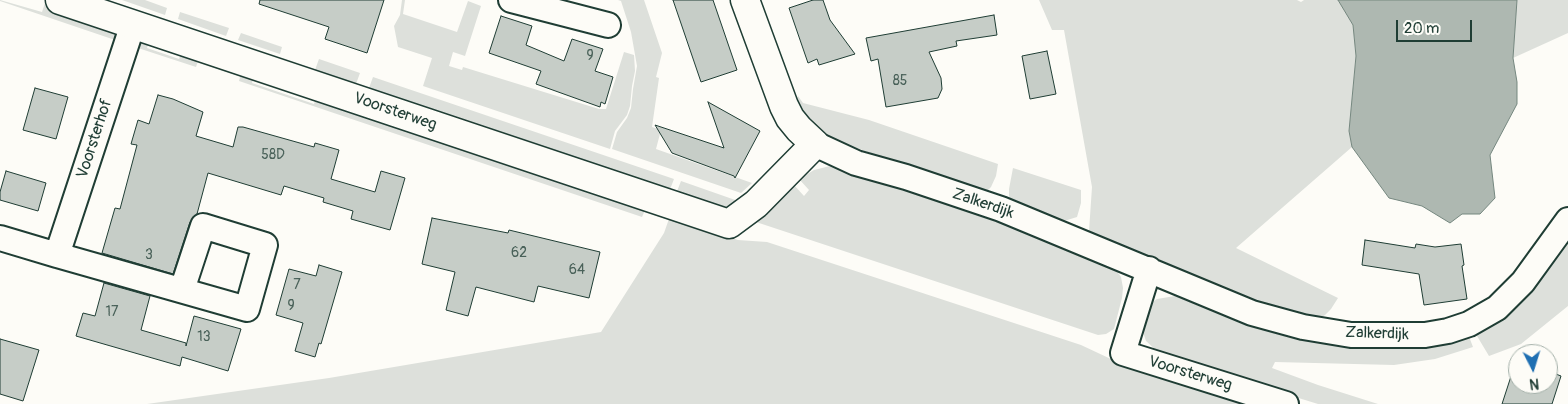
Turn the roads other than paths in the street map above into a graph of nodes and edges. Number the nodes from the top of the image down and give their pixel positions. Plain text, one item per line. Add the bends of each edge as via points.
1 (60, 0) edge
2 (511, 0) edge
3 (745, 0) edge
4 (133, 24) junction
5 (608, 25) dead end
6 (815, 144) junction
7 (1568, 220) edge
8 (0, 238) edge
9 (57, 255) junction
10 (1149, 269) junction
11 (182, 290) dead end
12 (1286, 404) edge

1 - 4 street, Voorsterweg
2 - 5 street
3 - 6 street via 784,106 790,118
4 - 6 street, Voorsterweg via 729,224 756,204
4 - 9 street, Voorsterhof
6 - 10 street, Zalkerdijk via 856,163 1001,209
7 - 10 street, Zalkerdijk via 1523,282 1498,308 1469,324 1425,335 1351,335 1303,327 1252,313
8 - 9 street
9 - 11 street
10 - 12 street, Voorsterweg via 1123,353

